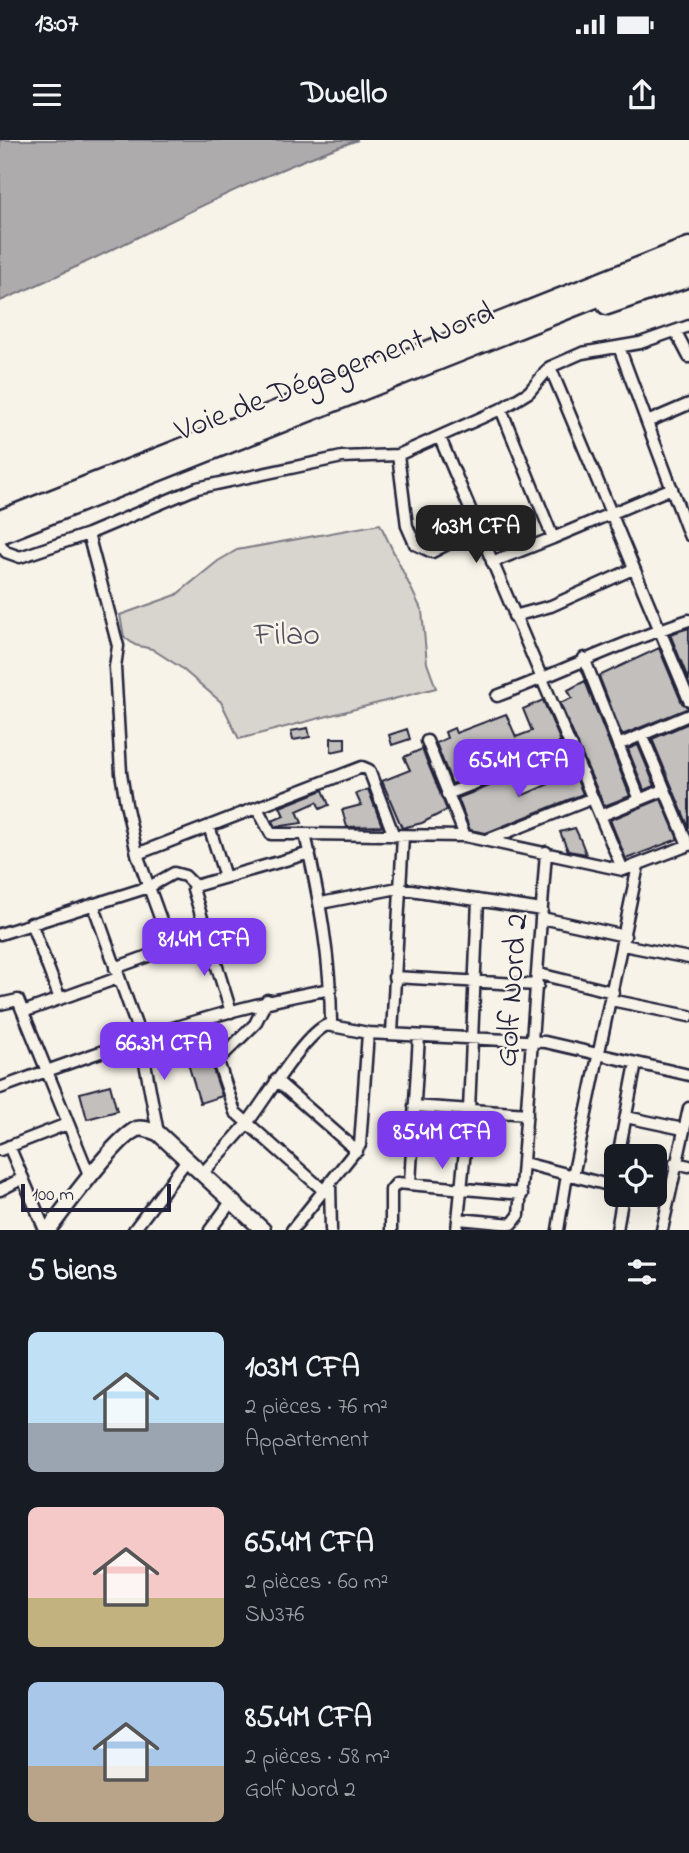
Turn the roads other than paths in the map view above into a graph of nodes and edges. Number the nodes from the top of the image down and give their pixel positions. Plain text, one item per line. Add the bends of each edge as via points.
1 (689, 247) edge
2 (689, 261) edge
3 (689, 277) edge
4 (566, 312) junction
5 (689, 327) edge
6 (676, 332) junction
7 (619, 347) junction
8 (689, 357) edge
9 (550, 367) junction
10 (689, 404) edge
11 (501, 410) junction
12 (647, 422) junction
13 (440, 438) junction
14 (398, 455) junction
15 (671, 488) junction
16 (609, 513) junction
17 (0, 520) edge
18 (478, 528) junction
19 (0, 534) edge
20 (88, 534) junction
21 (689, 535) edge
22 (553, 538) junction
23 (0, 544) edge
24 (492, 562) junction
25 (633, 569) junction
26 (514, 616) junction
27 (689, 620) edge
28 (660, 629) junction
29 (584, 658) junction
30 (541, 679) junction
31 (497, 696) dead end
32 (689, 700) edge
33 (689, 715) edge
34 (642, 735) junction
35 (427, 741) dead end
36 (618, 745) junction
37 (572, 746) junction
38 (664, 790) junction
39 (447, 794) junction
40 (593, 798) junction
41 (640, 800) junction
42 (257, 808) junction
43 (600, 816) junction
44 (209, 826) junction
45 (305, 834) junction
46 (399, 835) junction
47 (465, 836) junction
48 (490, 839) junction
49 (689, 845) edge
50 (546, 852) junction
51 (310, 853) junction
52 (137, 854) junction
53 (638, 866) junction
54 (623, 870) junction
55 (225, 877) junction
56 (195, 886) junction
57 (149, 887) junction
58 (398, 888) junction
59 (478, 900) junction
60 (320, 903) junction
61 (93, 904) junction
62 (542, 914) junction
63 (31, 923) junction
64 (0, 934) edge
65 (206, 935) junction
66 (624, 940) junction
67 (171, 948) junction
68 (689, 958) edge
69 (117, 973) junction
70 (394, 977) junction
71 (539, 980) junction
72 (474, 982) junction
73 (331, 989) junction
74 (612, 996) junction
75 (60, 999) junction
76 (267, 1000) junction
77 (0, 1004) edge
78 (23, 1012) junction
79 (231, 1012) junction
80 (689, 1016) edge
81 (204, 1020) junction
82 (331, 1024) junction
83 (368, 1033) junction
84 (391, 1033) junction
85 (419, 1035) junction
86 (140, 1036) junction
87 (471, 1039) junction
88 (531, 1042) junction
89 (599, 1055) junction
90 (217, 1061) junction
91 (636, 1063) junction
92 (45, 1071) junction
93 (689, 1075) edge
94 (276, 1080) junction
95 (0, 1088) edge
96 (414, 1107) junction
97 (689, 1108) edge
98 (469, 1111) junction
99 (527, 1114) junction
100 (626, 1117) junction
101 (67, 1124) junction
102 (246, 1124) junction
103 (683, 1129) junction
104 (158, 1133) junction
105 (621, 1144) edge
106 (5, 1148) edge
107 (357, 1151) junction
108 (187, 1160) junction
109 (524, 1163) junction
110 (675, 1163) junction
111 (689, 1166) edge
112 (201, 1175) junction
113 (570, 1175) junction
114 (90, 1177) junction
115 (23, 1178) junction
116 (410, 1183) junction
117 (604, 1184) edge
118 (326, 1185) junction
119 (462, 1188) junction
120 (0, 1190) edge
121 (522, 1194) junction
122 (668, 1194) joint
123 (231, 1202) junction
124 (621, 1207) edge
125 (458, 1225) edge
126 (47, 1230) edge
127 (134, 1230) edge
128 (210, 1230) edge
129 (263, 1230) edge
130 (292, 1230) edge
131 (331, 1230) edge
132 (391, 1230) edge
133 (558, 1230) edge
134 (617, 1230) edge
135 (662, 1230) edge

1 - 17 highway, Voie de Dégagement Nord
2 - 4 highway, Voie de Dégagement Nord
3 - 4 highway via 616,303
4 - 19 highway, Voie de Dégagement Nord
5 - 6 street
6 - 7 street
6 - 8 street
7 - 9 street via 582,353
7 - 12 street
9 - 11 street via 529,392
9 - 16 street
10 - 12 street
11 - 13 street
11 - 22 street
12 - 15 street
13 - 14 street
13 - 18 street
14 - 18 street via 407,526 415,544 432,552
14 - 20 street via 342,457 197,488
15 - 16 street
15 - 21 street
16 - 22 street
16 - 25 street
18 - 24 street
20 - 23 street via 20,557
20 - 52 street via 117,646 121,773
22 - 24 street
24 - 26 street
25 - 26 street via 551,606
25 - 28 street
26 - 30 street
27 - 28 street
28 - 29 street
28 - 32 street
29 - 30 street
29 - 36 street
30 - 31 street
30 - 37 street
33 - 34 street
34 - 36 street
34 - 38 street
35 - 39 street
36 - 41 street
37 - 39 street
37 - 40 street
38 - 41 street
38 - 49 street
39 - 47 street
40 - 43 street
40 - 48 street
41 - 43 street
42 - 44 street
42 - 45 street via 271,834
42 - 46 street via 366,766
43 - 54 street
44 - 52 street
44 - 55 street
45 - 46 street
45 - 51 street
46 - 47 street
46 - 58 street
47 - 48 street
48 - 50 street
49 - 53 street
50 - 54 street
50 - 62 street, Golf Nord 2
51 - 55 street
51 - 60 street
52 - 57 street
53 - 54 street
53 - 66 street
55 - 56 street
56 - 57 street via 180,873
56 - 65 street via 192,895
57 - 61 street
57 - 67 street
58 - 59 street
58 - 60 street
58 - 70 street
59 - 62 street
59 - 72 street
60 - 73 street
61 - 63 street
61 - 69 street
62 - 66 street
62 - 71 street, Golf Nord 2
63 - 64 street
63 - 75 street
65 - 67 street
65 - 79 street
66 - 68 street
66 - 74 street
67 - 69 street
69 - 75 street
69 - 86 street
70 - 72 street
70 - 84 street
71 - 72 street
71 - 74 street
71 - 88 street, Golf Nord 2
72 - 87 street
73 - 76 street
73 - 82 street
74 - 80 street
74 - 89 street
75 - 78 street
76 - 79 street
76 - 90 street via 255,1024
77 - 78 street via 16,998
78 - 92 street
79 - 81 street
81 - 86 street
81 - 90 street
82 - 83 street
82 - 94 street via 318,1030
83 - 84 street
83 - 107 street
84 - 85 street
85 - 87 street
85 - 96 street
86 - 92 street
86 - 104 street
87 - 88 street
87 - 98 street
88 - 89 street
88 - 99 street, Golf Nord 2
89 - 91 street
89 - 113 street
90 - 102 street via 230,1101
91 - 93 street
91 - 100 street
92 - 95 street
92 - 101 street
94 - 102 street
94 - 107 street
96 - 98 street
96 - 116 street
97 - 103 street
98 - 99 street
98 - 119 street
99 - 109 street, Golf Nord 2
100 - 103 street
100 - 105 street
101 - 106 street
101 - 114 street
102 - 112 street
102 - 118 street
103 - 110 street
104 - 108 street
104 - 114 street via 143,1128 133,1131
106 - 115 street
107 - 118 street
108 - 112 street
108 - 127 street
109 - 113 street
109 - 121 street, Golf Nord 2
110 - 111 street
110 - 122 street
112 - 123 street
113 - 117 street
113 - 133 street
114 - 126 street
115 - 120 street
115 - 126 street
116 - 119 street
116 - 132 street via 397,1183 391,1191
118 - 130 street
118 - 131 street
119 - 121 street
119 - 125 street
121 - 125 street, Golf Nord 2 via 519,1215 512,1224
122 - 135 street
123 - 128 street
123 - 129 street
124 - 134 street

